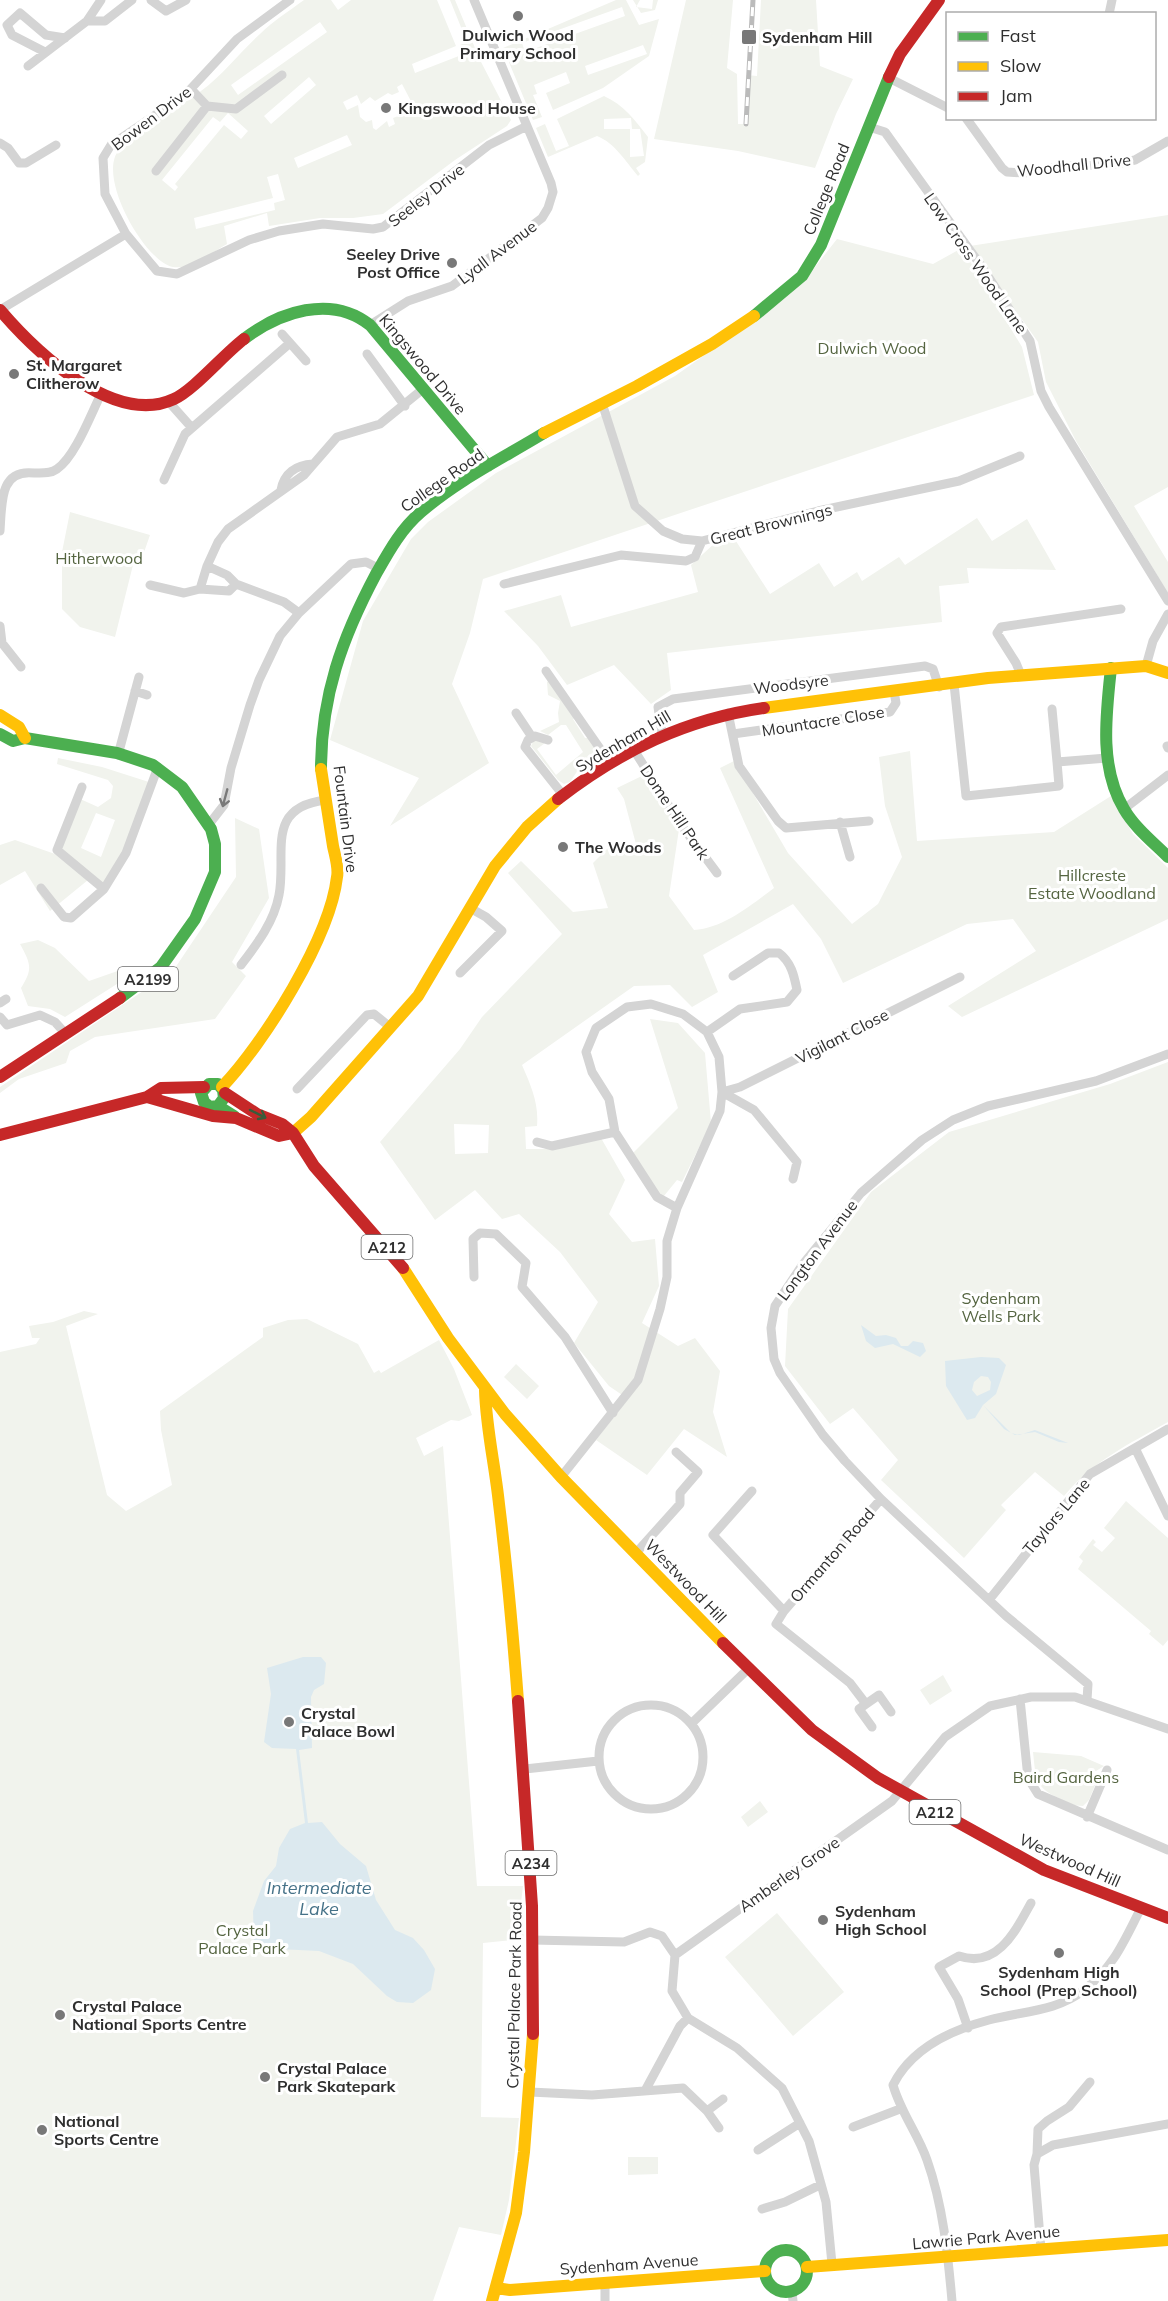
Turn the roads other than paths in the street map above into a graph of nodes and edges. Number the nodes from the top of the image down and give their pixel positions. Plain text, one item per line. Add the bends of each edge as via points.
1 (100, 0) edge
2 (132, 0) edge
3 (151, 0) edge
4 (186, 0) edge
5 (290, 0) edge
6 (474, 0) edge
7 (939, 0) edge
8 (87, 21) junction
9 (65, 38) junction
10 (45, 52) junction
11 (28, 66) dead end
12 (282, 75) dead end
13 (889, 78) junction
14 (191, 89) junction
15 (207, 106) junction
16 (946, 107) edge
17 (967, 120) edge
18 (527, 126) junction
19 (869, 127) junction
20 (1168, 141) edge
21 (0, 143) edge
22 (56, 145) dead end
23 (156, 171) dead end
24 (126, 234) junction
25 (0, 310) edge
26 (370, 325) junction
27 (282, 334) dead end
28 (290, 343) junction
29 (367, 354) dead end
30 (306, 361) dead end
31 (423, 389) junction
32 (100, 394) junction
33 (168, 401) junction
34 (602, 403) junction
35 (405, 406) junction
36 (192, 428) junction
37 (1020, 456) dead end
38 (488, 466) junction
39 (164, 480) dead end
40 (0, 531) edge
41 (702, 541) junction
42 (207, 566) junction
43 (378, 568) junction
44 (236, 584) junction
45 (504, 584) dead end
46 (150, 585) dead end
47 (200, 589) junction
48 (1168, 601) edge
49 (1121, 609) dead end
50 (299, 613) junction
51 (1168, 614) edge
52 (0, 626) edge
53 (1146, 666) junction
54 (21, 667) dead end
55 (1111, 668) junction
56 (546, 671) dead end
57 (1168, 673) edge
58 (1021, 675) junction
59 (139, 678) dead end
60 (954, 684) junction
61 (939, 687) junction
62 (135, 691) junction
63 (894, 691) junction
64 (147, 696) dead end
65 (1052, 709) dead end
66 (516, 713) dead end
67 (728, 713) junction
68 (0, 715) edge
69 (0, 734) edge
70 (662, 734) junction
71 (734, 734) junction
72 (532, 737) junction
73 (25, 738) junction
74 (548, 740) dead end
75 (634, 750) junction
76 (118, 755) junction
77 (1107, 758) junction
78 (1057, 762) junction
79 (610, 763) junction
80 (158, 767) junction
81 (1168, 775) edge
82 (82, 787) dead end
83 (563, 795) junction
84 (326, 800) junction
85 (1124, 809) junction
86 (869, 821) dead end
87 (840, 822) junction
88 (210, 823) junction
89 (1168, 857) edge
90 (849, 858) dead end
91 (717, 873) dead end
92 (40, 888) dead end
93 (104, 889) junction
94 (470, 908) junction
95 (241, 965) dead end
96 (460, 973) dead end
97 (733, 976) dead end
98 (960, 977) dead end
99 (0, 1017) edge
100 (390, 1027) junction
101 (4, 1028) edge
102 (64, 1032) junction
103 (707, 1032) junction
104 (1168, 1054) edge
105 (0, 1077) edge
106 (204, 1087) junction
107 (297, 1089) dead end
108 (223, 1090) junction
109 (722, 1092) junction
110 (153, 1099) junction
111 (218, 1106) junction
112 (204, 1108) junction
113 (236, 1118) junction
114 (615, 1132) junction
115 (292, 1133) junction
116 (0, 1134) edge
117 (537, 1142) dead end
118 (794, 1179) dead end
119 (677, 1208) junction
120 (474, 1277) dead end
121 (474, 1375) junction
122 (485, 1390) junction
123 (613, 1413) junction
124 (505, 1414) junction
125 (486, 1424) junction
126 (1168, 1429) edge
127 (491, 1437) junction
128 (1135, 1448) junction
129 (676, 1452) dead end
130 (561, 1477) junction
131 (752, 1491) dead end
132 (881, 1499) junction
133 (1168, 1516) edge
134 (636, 1553) junction
135 (989, 1600) junction
136 (784, 1611) junction
137 (748, 1669) junction
138 (872, 1685) dead end
139 (879, 1695) junction
140 (1020, 1699) junction
141 (1088, 1700) junction
142 (866, 1704) junction
143 (891, 1712) dead end
144 (692, 1723) junction
145 (872, 1727) dead end
146 (1168, 1729) edge
147 (598, 1761) junction
148 (525, 1768) junction
149 (1107, 1770) dead end
150 (900, 1791) junction
151 (1087, 1817) junction
152 (1168, 1851) edge
153 (1031, 1903) dead end
154 (1141, 1908) junction
155 (1168, 1918) edge
156 (532, 1940) junction
157 (675, 1955) junction
158 (688, 2018) junction
159 (968, 2028) junction
160 (1090, 2082) dead end
161 (646, 2089) junction
162 (530, 2092) junction
163 (723, 2099) dead end
164 (900, 2109) junction
165 (707, 2111) junction
166 (800, 2123) junction
167 (1168, 2124) edge
168 (853, 2127) dead end
169 (719, 2128) dead end
170 (758, 2150) dead end
171 (1037, 2154) junction
172 (820, 2185) junction
173 (762, 2209) dead end
174 (1168, 2240) edge
175 (1041, 2249) junction
176 (948, 2258) junction
177 (832, 2264) junction
178 (807, 2267) junction
179 (765, 2271) junction
180 (605, 2283) junction
181 (494, 2295) edge
182 (792, 2296) edge
183 (605, 2301) edge
184 (952, 2301) edge

1 - 8 street
2 - 8 street via 105,21
3 - 4 street via 166,11
5 - 14 street, Bowen Drive via 237,39
6 - 18 street, Lyall Avenue
7 - 13 street, College Road via 912,36
8 - 9 street
9 - 10 street
9 - 10 street via 46,35 20,13 7,26 12,34
10 - 11 street
12 - 15 street via 236,109
13 - 16 street
13 - 19 street, College Road
14 - 15 street
14 - 24 street, Bowen Drive via 111,145 103,158 105,194
15 - 23 street
17 - 20 street, Woodhall Drive via 1007,172 1135,160
18 - 24 street, Seeley Drive via 489,146 383,228 322,224 279,231 249,240 177,274 157,271
18 - 26 street, Lyall Avenue via 553,192 542,218 452,286 408,301
19 - 34 street, College Road via 821,245 802,276 756,315 712,344
19 - 48 street, Low Cross Wood Lane via 885,132 1030,341 1041,391 1049,407
21 - 22 street via 19,163
24 - 25 street
25 - 32 street, Kingswood Drive via 56,365
26 - 31 street, Kingswood Drive
26 - 33 street, Kingswood Drive via 333,309 286,312 267,322
27 - 28 street
28 - 30 street
28 - 36 street
29 - 35 street
31 - 35 street
31 - 38 street, Kingswood Drive
32 - 33 street, Kingswood Drive via 140,404
32 - 40 street via 68,457 58,468 43,473 14,473 3,487
33 - 36 street
34 - 38 street, College Road
34 - 41 street, Great Brownings via 635,506 663,531 682,539
35 - 42 street via 380,424 337,437 304,475 228,529
36 - 39 street via 180,442
37 - 41 street, Great Brownings via 959,481
38 - 43 street, College Road via 408,523
41 - 45 street via 695,557 686,561 621,555
42 - 44 street
42 - 47 street
43 - 50 street via 366,562 351,564
43 - 84 street, Fountain Drive via 354,615 332,678 321,740
44 - 47 street via 229,591
44 - 50 street via 284,602
46 - 47 street via 184,593
49 - 58 street via 1001,627 997,633
50 -> 88 street via 280,636 259,680 231,768 224,805
51 - 53 street via 1153,641
52 - 54 street via 3,643
53 - 55 street, Sydenham Hill
53 - 57 street, Sydenham Hill
55 - 58 street, Sydenham Hill
55 - 77 street
56 - 79 street
58 - 60 street, Sydenham Hill
59 - 62 street
60 - 61 street, Sydenham Hill
60 - 78 street via 966,796 1059,786
61 - 63 street, Sydenham Hill
61 - 70 street, Woodsyre via 933,669 925,666 673,699 658,707
62 - 64 street
62 - 76 street
63 - 67 street, Sydenham Hill
63 - 71 street, Mountacre Close via 896,703 890,712
65 - 78 street
66 - 72 street
67 - 70 street, Sydenham Hill via 695,720
67 - 71 street
68 - 73 street via 19,726
69 - 73 street, A2199 via 13,741
70 - 75 street, Sydenham Hill
71 - 87 street via 739,765 777,821 786,828
72 - 74 street
72 - 83 street via 526,750
73 - 76 street, A2199
75 - 79 street, Sydenham Hill
75 - 91 street, Dome Hill Park
76 - 80 street, A2199
77 - 78 street
77 - 85 street
79 - 83 street, Sydenham Hill
80 - 88 street, A2199 via 186,791
80 - 93 street via 126,853
81 - 85 street
82 - 93 street via 57,850
83 - 94 street, Sydenham Hill via 514,840
84 - 95 street via 309,802 284,825 279,895 264,934
84 - 108 street, Fountain Drive via 338,875 332,903 298,977 244,1064
85 - 89 street
86 - 87 street
87 - 90 street
88 - 102 street, A2199 via 216,848 214,882 183,941 147,980
92 - 93 street via 64,917 71,918
94 - 96 street via 502,931
94 - 100 street, Sydenham Hill via 421,992
97 - 103 street via 768,953 779,952 793,972 797,990 788,1002 740,1009
98 - 109 street, Vigilant Close via 740,1087
99 - 101 street
100 - 107 street via 374,1014 367,1015
100 - 115 street, Sydenham Hill via 311,1118
101 - 102 street via 40,1015
102 - 105 street, A2199
103 - 109 street via 719,1057
103 - 114 street via 683,1014 651,1004 627,1007 596,1028 586,1052 592,1072 609,1099
104 - 132 street, Longton Avenue via 1096,1081 988,1106 945,1125 861,1193 780,1296 771,1328 774,1359 780,1373 823,1435
106 - 108 street via 214,1083
106 - 110 street via 161,1088
106 - 112 street
108 - 111 street via 223,1101
108 -> 115 street, Westwood Hill / A212
109 - 118 street via 754,1110 797,1162
109 - 119 street via 720,1111
110 - 112 street
110 - 116 street
111 - 112 street
111 - 113 street
112 - 113 street
113 - 115 street via 279,1136
114 - 117 street via 552,1146
114 - 119 street via 657,1197
115 - 121 street, Westwood Hill / A212 via 314,1166 409,1274
119 - 123 street via 667,1241 667,1277 660,1309 638,1380
120 - 123 street via 473,1239 480,1233 496,1234 526,1263 522,1287 565,1337
121 - 122 street, Westwood Hill / A212
121 - 125 street, A234
122 - 124 street, Westwood Hill / A212
122 - 125 street, Crystal Palace Park Road / A234
123 - 130 street
124 - 127 street
124 - 130 street, Westwood Hill / A212
125 - 127 street, Crystal Palace Park Road / A234
126 - 128 street, Taylors Lane
127 - 148 street, Crystal Palace Park Road / A234 via 504,1531
128 - 133 street
128 - 135 street, Taylors Lane via 1100,1467 1079,1485
129 - 134 street via 698,1472 680,1492 680,1504
130 - 134 street, Westwood Hill / A212
131 - 136 street, Ormanton Road via 713,1535
132 - 135 street, Longton Avenue
132 - 136 street, Ormanton Road
134 - 137 street, Westwood Hill / A212
135 - 141 street, Longton Avenue via 1088,1684
136 - 142 street, Ormanton Road via 776,1624 850,1683
137 - 144 street
137 - 150 street, Westwood Hill / A212 via 812,1730
138 - 139 street
139 - 142 street
139 - 143 street
140 - 141 street, Amberley Grove via 1060,1696
140 - 150 street, Amberley Grove via 990,1706 957,1727
140 - 151 street via 1028,1778 1033,1788 1048,1800
141 - 146 street, Amberley Grove
142 - 145 street, Ormanton Road via 859,1709
144 - 147 street via 666,1706 651,1704 626,1710 604,1732
144 - 147 street via 700,1737 702,1769 690,1792 667,1807 646,1809 622,1800 606,1785
147 - 148 street
148 - 156 street, Crystal Palace Park Road / A234 via 531,1840
149 - 151 street
150 - 154 street, Westwood Hill / A212 via 1044,1870
150 - 157 street, Amberley Grove via 892,1801
151 - 152 street
153 - 159 street via 1007,1942 987,1957 975,1961 959,1956 939,1967 958,1999
154 - 155 street, Westwood Hill / A212
154 - 159 street via 1111,1966 1083,1991 1055,2007 988,2020
156 - 157 street via 624,1942 650,1932 662,1936
156 - 162 street, Crystal Palace Park Road / A234
157 - 158 street via 672,1991
158 - 161 street
158 - 166 street via 753,2060 782,2088
159 - 164 street via 920,2050 901,2068 893,2085
160 - 171 street via 1069,2107 1038,2129
161 - 162 street via 592,2095
161 - 165 street via 683,2088
162 - 181 street, Crystal Palace Park Road / A234 via 515,2215
163 - 165 street
164 - 168 street
164 - 176 street via 927,2159
165 - 169 street
166 - 170 street
166 - 172 street
167 - 171 street via 1053,2145
171 - 175 street via 1034,2165
172 - 173 street
172 - 177 street via 826,2203
174 - 175 street, Lawrie Park Avenue
175 - 176 street, Lawrie Park Avenue
176 - 177 street, Lawrie Park Avenue
176 - 184 street
177 - 178 street, Lawrie Park Avenue
178 - 179 street via 798,2253 787,2250 772,2255
178 - 182 street via 803,2284
179 - 180 street, Sydenham Avenue
179 - 182 street via 771,2286
180 - 181 street, Sydenham Avenue via 510,2290
180 - 183 street

